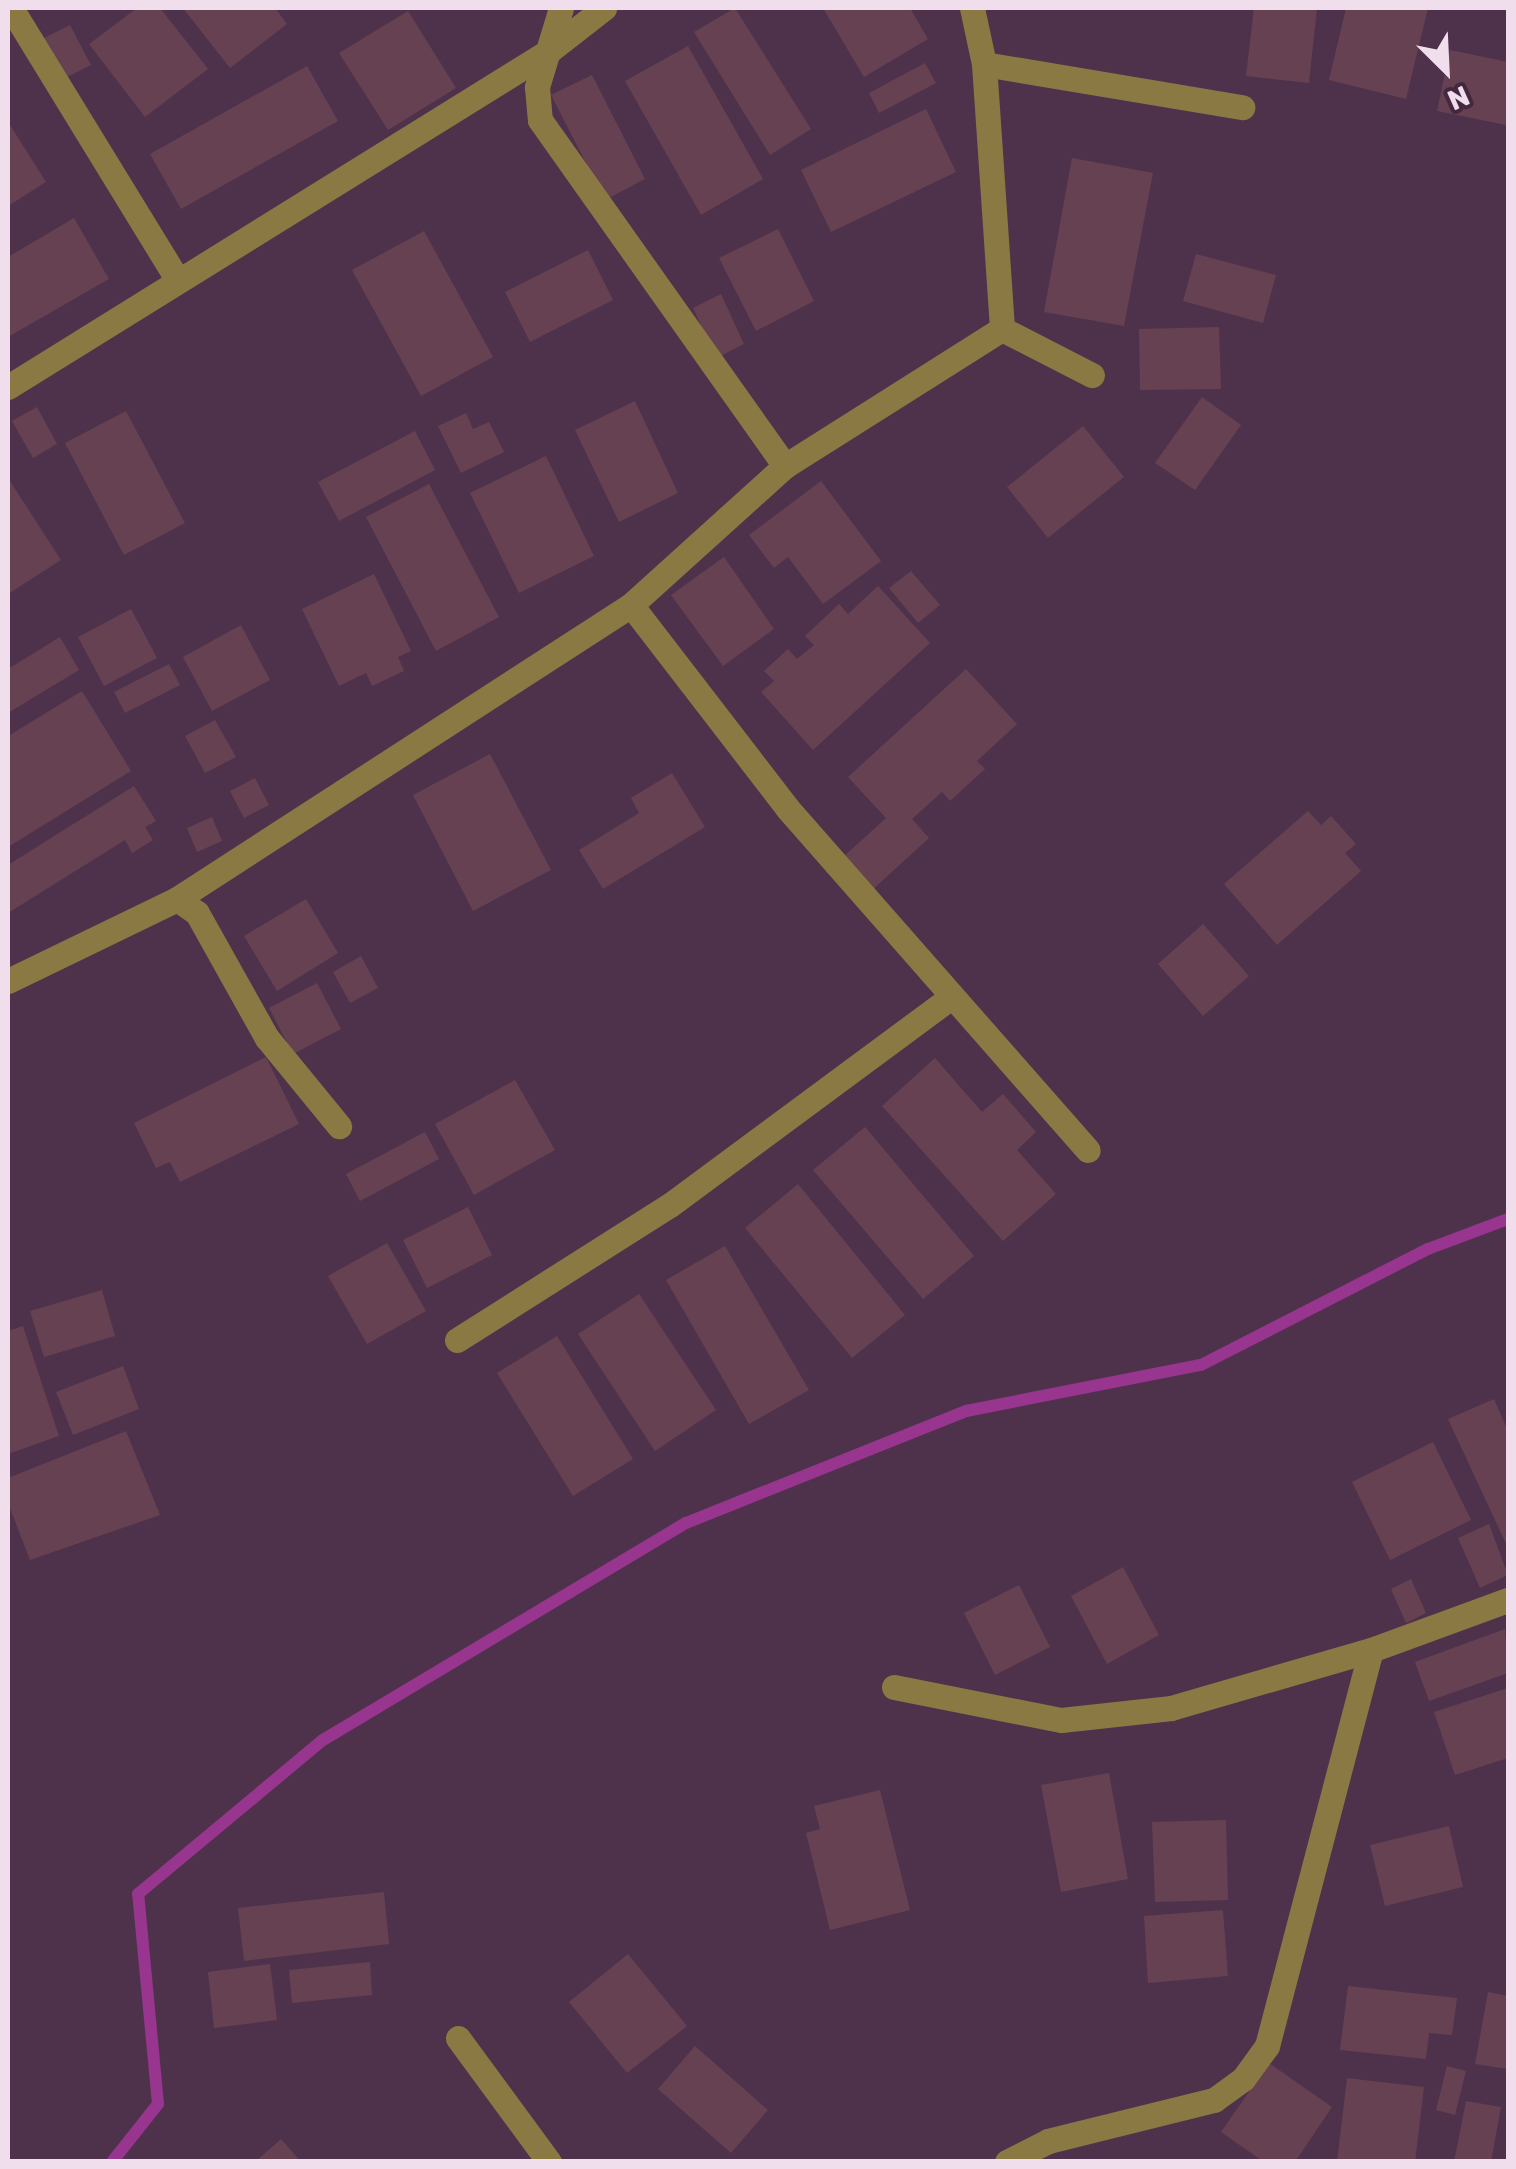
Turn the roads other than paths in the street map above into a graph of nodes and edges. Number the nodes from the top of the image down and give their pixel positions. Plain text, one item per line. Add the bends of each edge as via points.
1 (10, 8) edge
2 (561, 8) edge
3 (604, 8) edge
4 (972, 8) edge
5 (549, 51) junction
6 (984, 64) junction
7 (1242, 108) dead end
8 (176, 277) junction
9 (1002, 329) junction
10 (1092, 375) dead end
11 (8, 387) edge
12 (785, 466) junction
13 (631, 605) junction
14 (177, 899) junction
15 (8, 981) edge
16 (950, 998) junction
17 (339, 1126) dead end
18 (1088, 1150) dead end
19 (457, 1340) dead end
20 (1508, 1600) edge
21 (1371, 1650) junction
22 (894, 1687) dead end
23 (458, 2038) dead end
24 (549, 2162) edge
25 (1007, 2162) edge

1 - 8 street
2 - 5 street
3 - 5 street
4 - 6 street
5 - 8 street
5 - 12 street via 537,87 540,120
6 - 7 street
6 - 9 street
8 - 11 street
9 - 10 street
9 - 12 street
12 - 13 street
13 - 14 street
13 - 16 street via 788,809
14 - 15 street
14 - 17 street via 197,913 267,1038
16 - 18 street
16 - 19 street via 670,1205
20 - 21 street
21 - 22 street via 1170,1708 1060,1720
21 - 25 street via 1268,2046 1243,2080 1214,2100 1048,2141
23 - 24 street

